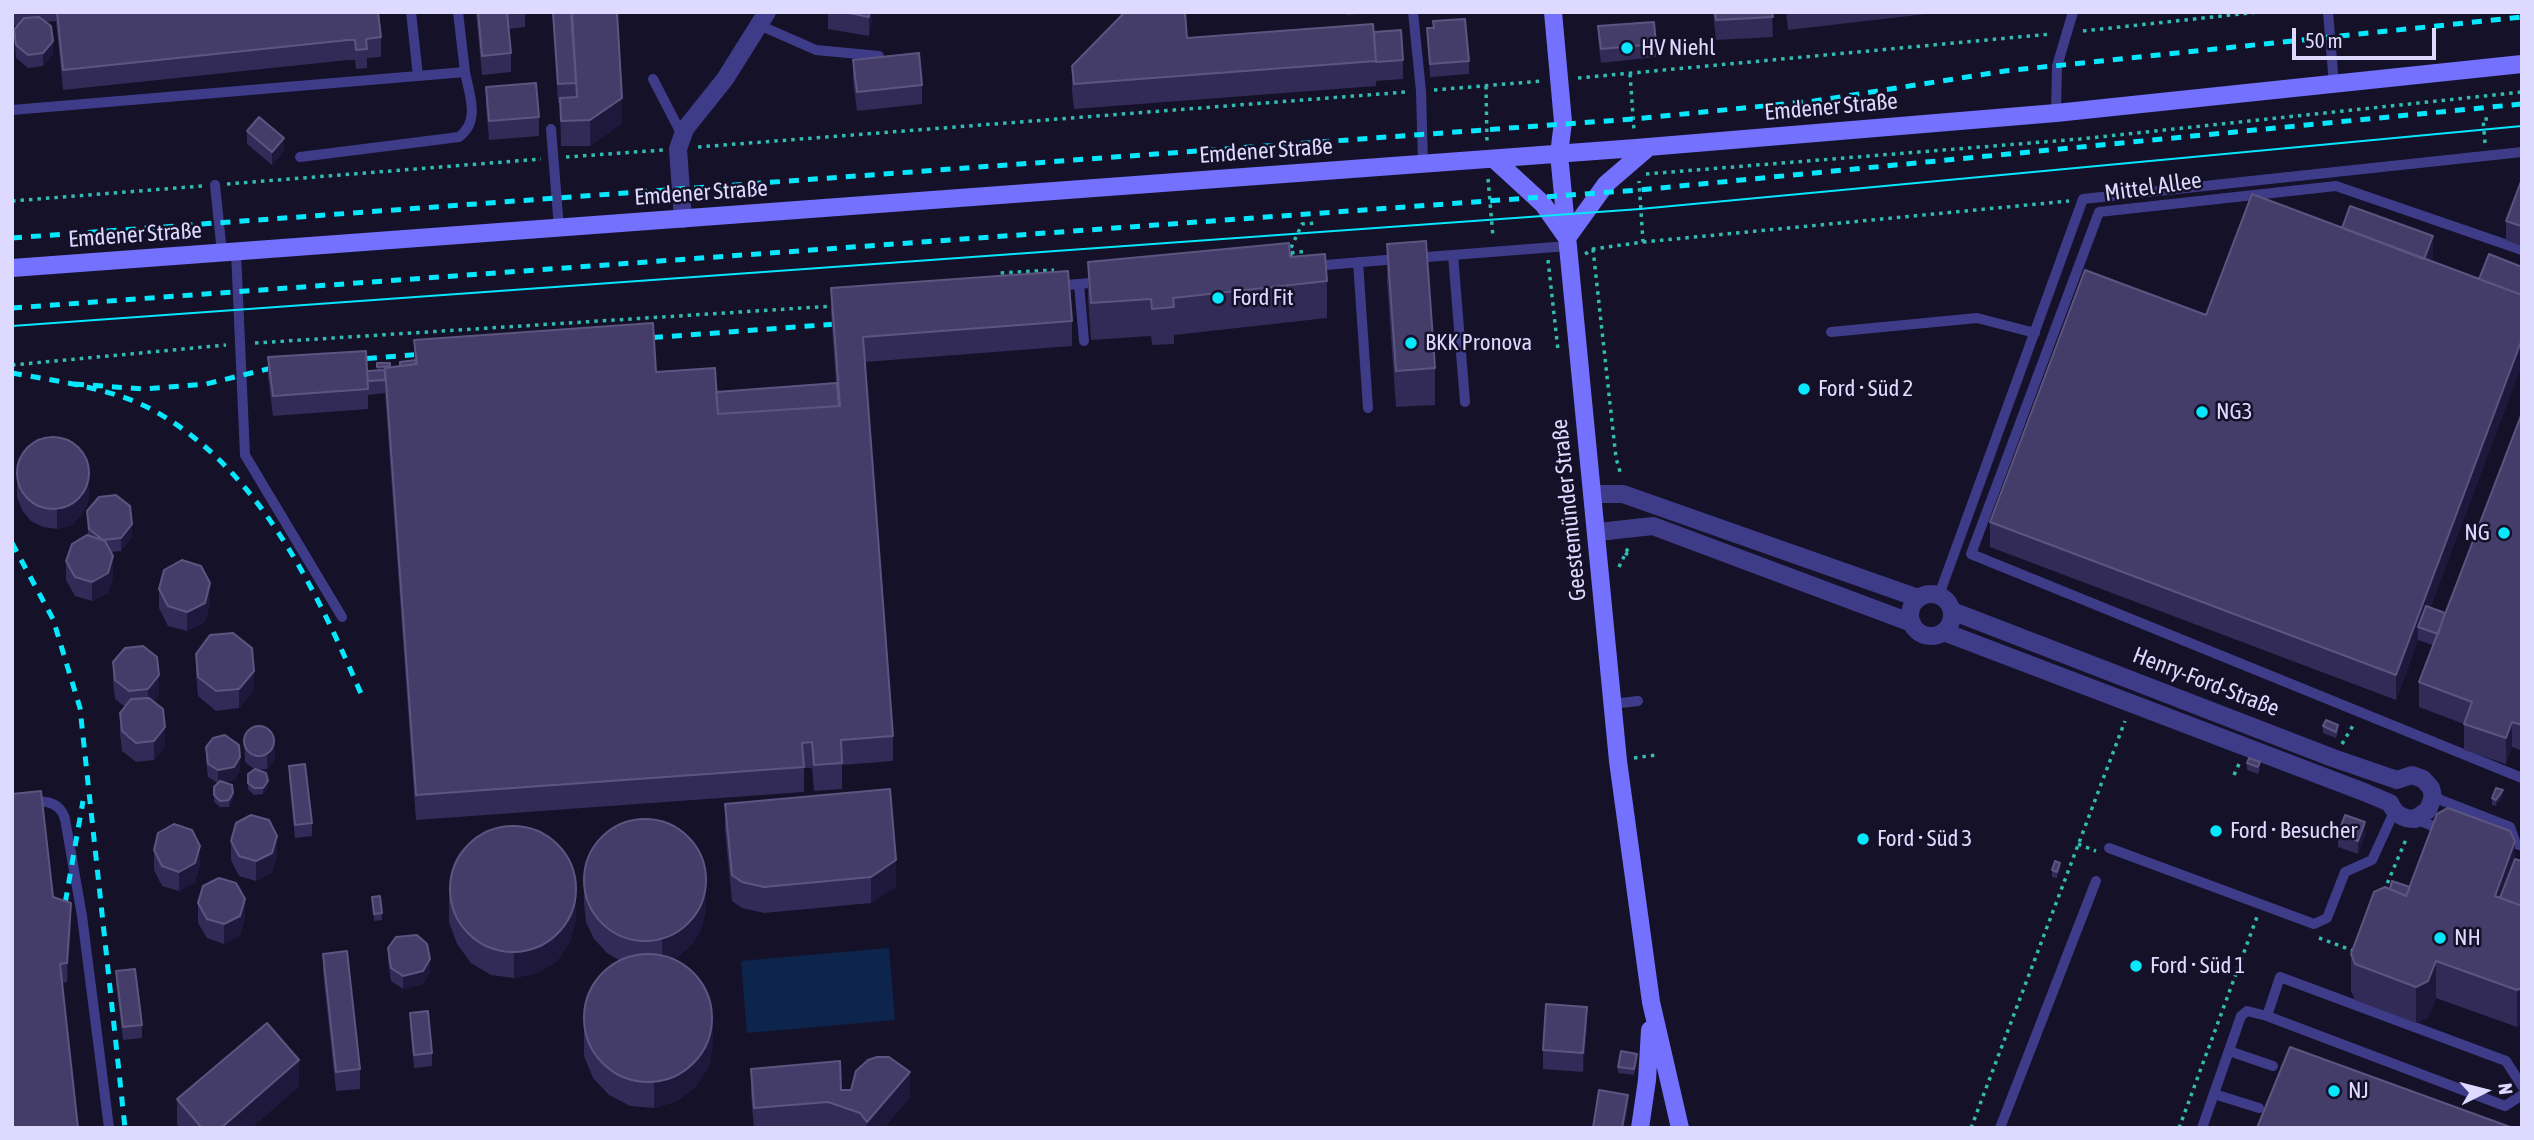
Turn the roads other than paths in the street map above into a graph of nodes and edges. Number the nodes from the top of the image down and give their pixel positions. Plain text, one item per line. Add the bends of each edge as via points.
1 (411, 12) edge
2 (458, 12) edge
3 (1413, 12) edge
4 (1552, 12) edge
5 (2073, 12) edge
6 (2328, 12) edge
7 (763, 19) edge
8 (879, 56) edge
9 (2522, 64) edge
10 (465, 72) junction
11 (418, 76) junction
12 (653, 79) dead end
13 (2334, 84) junction
14 (12, 110) edge
15 (2056, 113) junction
16 (551, 129) dead end
17 (680, 142) junction
18 (1642, 148) junction
19 (2522, 152) edge
20 (1559, 154) junction
21 (300, 157) dead end
22 (1494, 159) junction
23 (1423, 164) junction
24 (215, 185) road end
25 (683, 219) junction
26 (559, 228) junction
27 (1568, 242) junction
28 (2522, 250) edge
29 (229, 252) junction
30 (1453, 255) junction
31 (1306, 262) edge
32 (1357, 262) junction
33 (12, 268) edge
34 (1116, 281) edge
35 (1079, 284) junction
36 (1042, 287) edge
37 (1831, 332) dead end
38 (2035, 333) junction
39 (1084, 341) dead end
40 (1465, 402) dead end
41 (1368, 408) dead end
42 (1594, 494) junction
43 (1598, 532) junction
44 (1939, 595) junction
45 (1918, 598) junction
46 (1952, 611) junction
47 (342, 617) dead end
48 (1912, 623) junction
49 (1944, 632) junction
50 (1638, 701) dead end
51 (1612, 704) junction
52 (2522, 778) edge
53 (2433, 797) junction
54 (12, 803) edge
55 (2392, 807) junction
56 (2415, 819) junction
57 (2459, 836) edge
58 (2515, 846) edge
59 (2109, 848) dead end
60 (2096, 881) dead end
61 (1651, 1002) junction
62 (2267, 1016) junction
63 (2229, 1051) junction
64 (2273, 1066) dead end
65 (2522, 1086) edge
66 (2214, 1094) junction
67 (2522, 1094) edge
68 (2259, 1108) dead end
69 (109, 1128) edge
70 (1640, 1128) edge
71 (1681, 1128) edge
72 (2000, 1128) edge
73 (2202, 1128) edge

1 - 11 lane
2 - 10 lane
3 - 23 lane
4 - 20 street, Geestemünder Straße via 1563,122
5 - 15 lane via 2057,66
6 - 13 lane
7 - 8 lane via 816,50
7 - 17 street
9 - 13 street, Emdener Straße
10 - 11 lane
10 - 21 lane via 473,115 459,137
11 - 14 lane
12 - 17 lane
13 - 15 street, Emdener Straße
15 - 18 street, Emdener Straße
16 - 26 lane
17 - 25 street
18 - 20 street, Emdener Straße
18 - 27 street via 1606,184
19 - 38 lane via 2083,199
20 - 22 street, Emdener Straße
20 - 27 street, Geestemünder Straße
22 - 23 street, Emdener Straße
22 - 27 street via 1543,204
23 - 25 street, Emdener Straße
24 - 29 lane
25 - 26 street, Emdener Straße
26 - 29 street, Emdener Straße
27 - 30 lane
27 - 42 street, Geestemünder Straße
28 - 52 lane, Mittel Allee via 2336,186 2099,212 1971,554
29 - 33 street, Emdener Straße
29 - 47 lane via 240,344 245,455
30 - 32 lane
30 - 40 lane
31 - 32 lane
32 - 41 lane
34 - 35 lane
35 - 36 lane
35 - 39 lane
37 - 38 lane via 1977,318
38 - 44 lane
42 - 43 street, Geestemünder Straße
42 - 45 street via 1623,494
43 - 48 street, Henry-Ford-Straße via 1653,526
43 - 51 street, Geestemünder Straße
44 - 45 street
44 - 46 street, Henry-Ford-Straße
45 - 48 street via 1911,610
46 - 49 street
46 - 53 street, Henry-Ford-Straße via 2333,758 2397,780 2413,775 2423,779
48 - 49 street, Henry-Ford-Straße via 1926,635
49 - 55 street, Henry-Ford-Straße
50 - 51 lane
51 - 61 street, Geestemünder Straße
53 - 56 street via 2428,810
53 - 58 lane, Henry-Ford-Straße via 2510,827
54 - 69 lane via 55,804 65,819
55 - 56 street, Henry-Ford-Straße
55 - 59 lane via 2372,860 2345,872 2327,918 2314,924
56 - 57 lane, Henry-Ford-Straße
60 - 72 lane
61 - 70 street, Geestemünder Straße
61 - 71 street, Geestemünder Straße
62 - 63 lane via 2247,1011 2241,1016
62 - 65 lane via 2280,977 2506,1061
62 - 67 lane via 2505,1106
63 - 64 lane
63 - 66 lane
66 - 68 lane
66 - 73 lane

